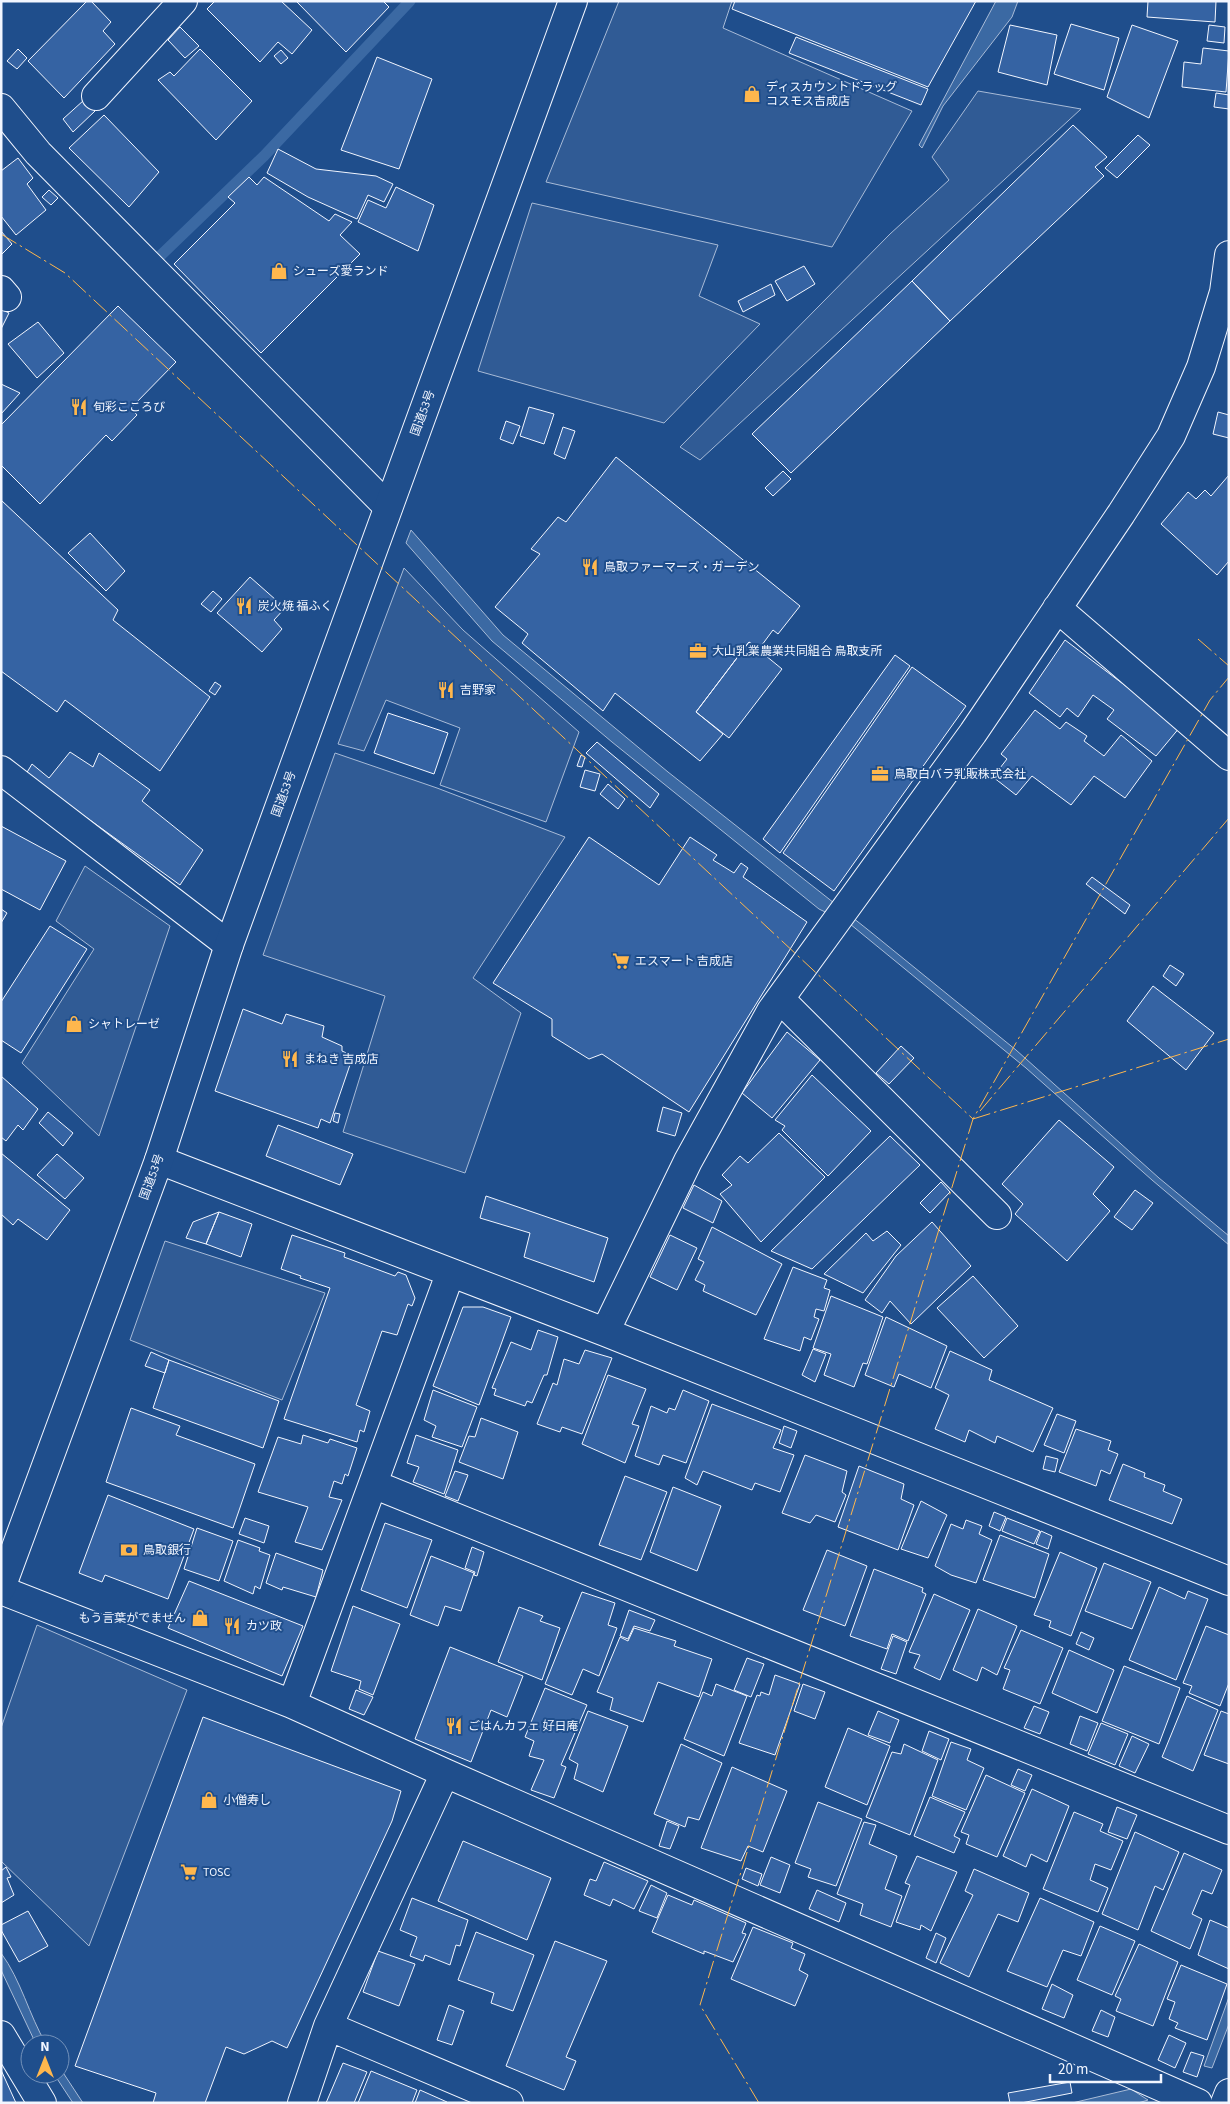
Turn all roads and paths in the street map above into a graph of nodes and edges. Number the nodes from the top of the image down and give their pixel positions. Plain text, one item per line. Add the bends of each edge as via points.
1 (572, 1) edge
2 (168, 6) edge
3 (96, 96) dead end
4 (1, 108) edge
5 (1229, 255) edge
6 (1222, 325) edge
7 (388, 507) junction
8 (1057, 608) junction
9 (1229, 756) edge
10 (1, 770) edge
11 (229, 945) junction
12 (780, 999) junction
13 (159, 1160) junction
14 (997, 1216) dead end
15 (450, 1274) junction
16 (605, 1332) junction
17 (373, 1484) junction
18 (1229, 1581) edge
19 (1, 1589) edge
20 (292, 1704) junction
21 (445, 1773) junction
22 (1229, 1830) edge
23 (328, 2026) junction
24 (1, 2035) edge
25 (1229, 2093) edge
26 (42, 2103) edge
27 (302, 2103) edge
28 (509, 2103) edge
29 (1198, 2103) edge
30 (1225, 2103) edge

1 - 7 main road, 国道53号
2 - 3 main road
4 - 7 main road via 38,153
5 - 6 main road
6 - 8 main road via 1171,436
7 - 11 main road, 国道53号
8 - 9 main road
8 - 12 main road via 973,733
10 - 11 main road
11 - 13 main road, 国道53号
12 - 14 main road
12 - 16 main road via 688,1161
13 - 15 main road
13 - 19 main road, 国道53号
15 - 16 main road
15 - 17 main road
16 - 18 main road
17 - 20 main road
17 - 22 main road
19 - 20 main road
20 - 21 main road
21 - 23 main road
21 - 29 main road
23 - 27 main road
23 - 28 main road
24 - 26 main road
25 - 30 main road

